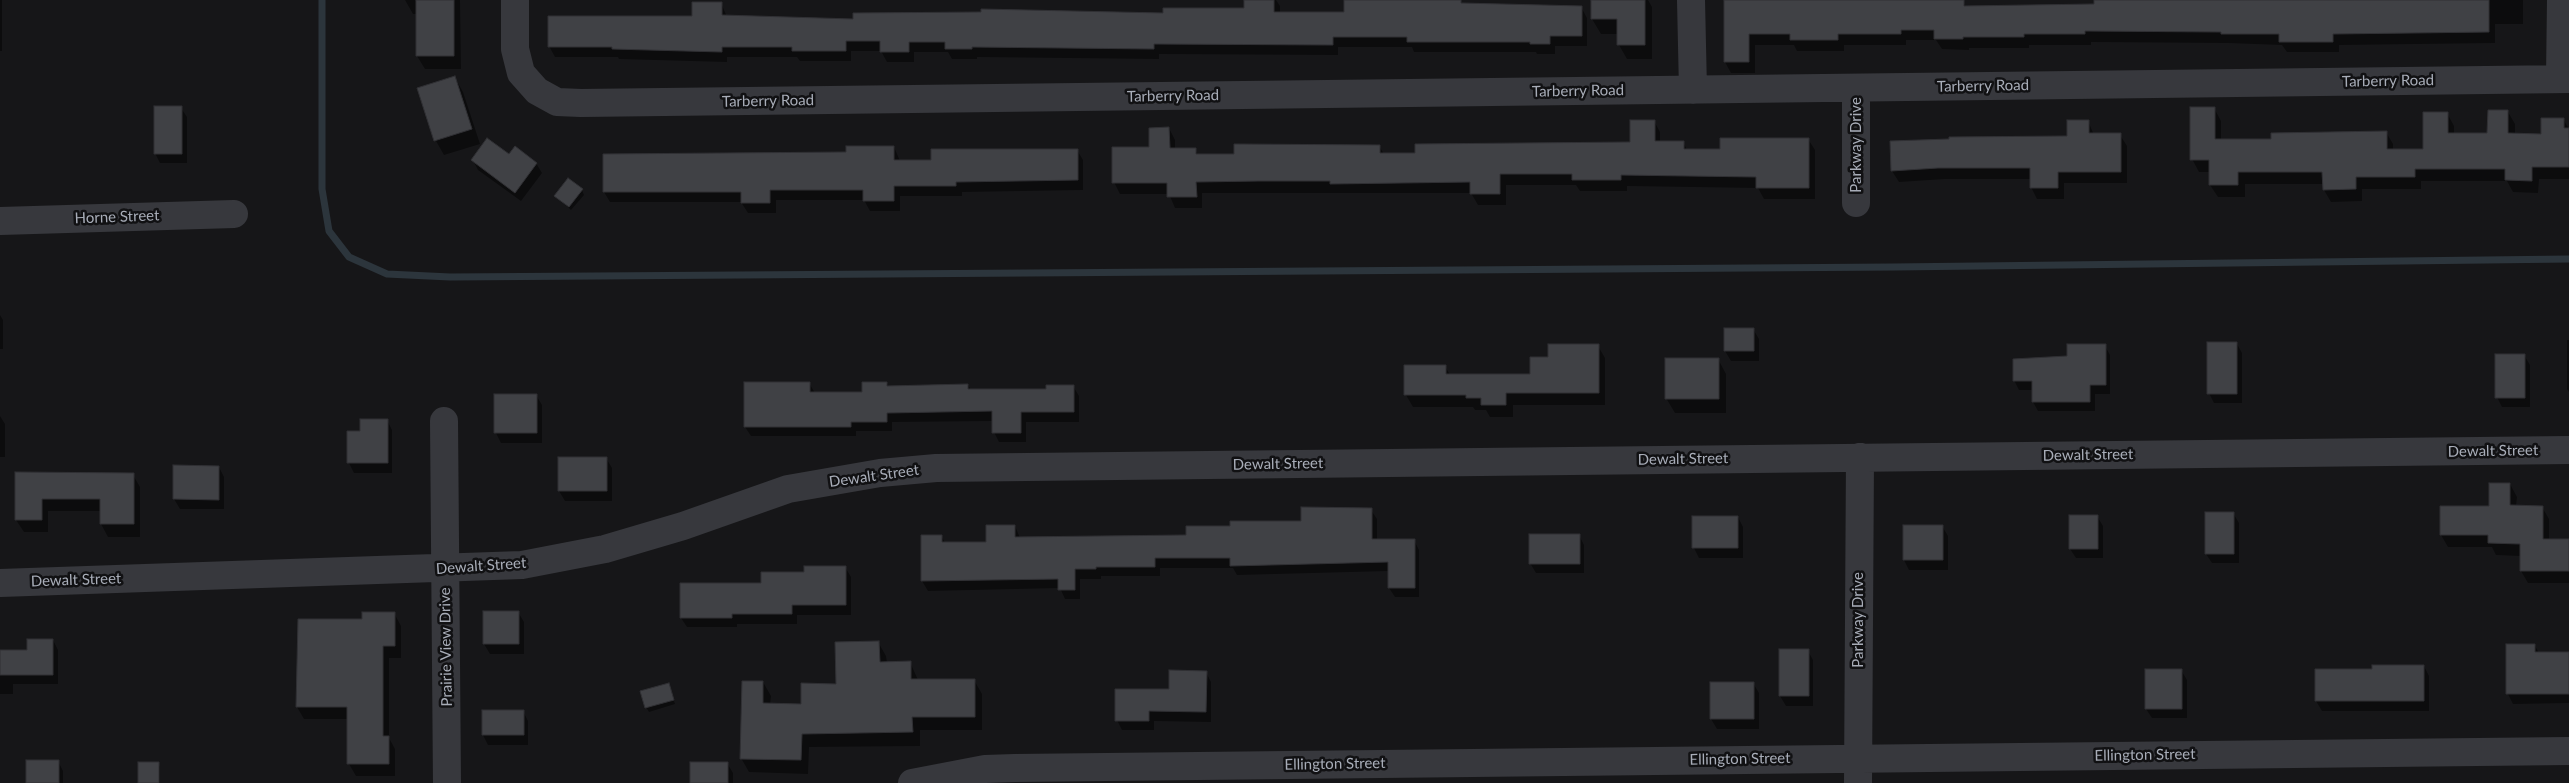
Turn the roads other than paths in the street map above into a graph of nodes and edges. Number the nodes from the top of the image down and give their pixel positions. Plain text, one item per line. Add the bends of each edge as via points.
1 (515, 0) edge
2 (1691, 0) edge
3 (2561, 0) edge
4 (2564, 79) edge
5 (1856, 88) junction
6 (1693, 90) junction
7 (1856, 203) dead end
8 (234, 214) dead end
9 (0, 221) edge
10 (444, 421) dead end
11 (2569, 450) edge
12 (1860, 457) junction
13 (445, 569) junction
14 (0, 583) edge
15 (2569, 750) edge
16 (1857, 770) edge
17 (1015, 775) edge
18 (447, 783) edge
19 (912, 783) edge

1 - 6 street, Tarberry Road via 515,49 521,73 537,91 557,102
2 - 6 street
3 - 4 street
4 - 5 street, Tarberry Road
5 - 6 street, Tarberry Road
5 - 7 street, Parkway Drive
8 - 9 street, Horne Street
10 - 13 street, Prairie View Drive
11 - 12 street, Dewalt Street
12 - 13 street, Dewalt Street via 936,468 880,473 788,489 683,526 604,549 522,565
12 - 16 street, Parkway Drive
13 - 14 street, Dewalt Street
13 - 18 street, Prairie View Drive
15 - 16 street, Ellington Street
16 - 17 street, Ellington Street
17 - 19 street, Ellington Street via 986,769

